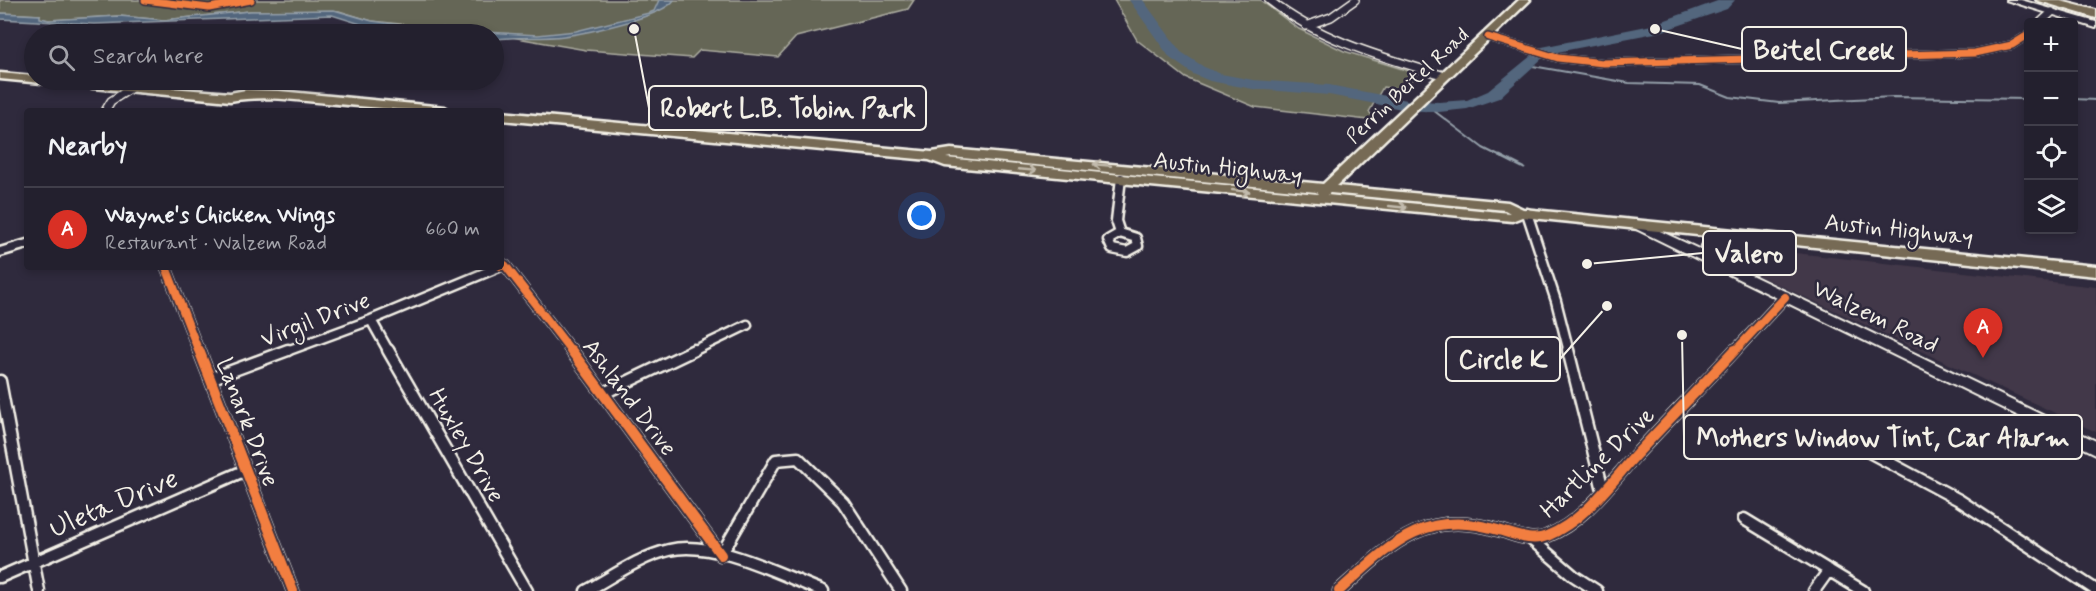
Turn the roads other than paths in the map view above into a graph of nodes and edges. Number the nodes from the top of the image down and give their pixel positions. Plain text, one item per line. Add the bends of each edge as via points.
1 (1269, 0) edge
2 (1354, 0) edge
3 (1525, 0) edge
4 (2011, 0) edge
5 (2042, 0) edge
6 (2080, 0) edge
7 (2096, 5) edge
8 (2053, 6) edge
9 (2096, 13) edge
10 (2096, 25) edge
11 (1306, 26) junction
12 (1488, 37) junction
13 (2024, 37) edge
14 (0, 66) edge
15 (24, 68) edge
16 (0, 76) edge
17 (1445, 76) junction
18 (24, 78) edge
19 (127, 90) edge
20 (161, 90) edge
21 (242, 90) edge
22 (246, 94) junction
23 (107, 108) edge
24 (410, 108) edge
25 (504, 116) edge
26 (932, 156) junction
27 (1346, 169) junction
28 (1121, 178) junction
29 (1327, 187) junction
30 (1387, 194) junction
31 (1317, 198) junction
32 (1523, 213) junction
33 (1636, 224) junction
34 (1120, 233) dead end
35 (1731, 235) junction
36 (24, 244) edge
37 (0, 252) edge
38 (504, 268) edge
39 (1723, 268) junction
40 (167, 270) edge
41 (492, 270) edge
42 (2096, 271) edge
43 (1785, 297) junction
44 (371, 320) junction
45 (747, 325) dead end
46 (210, 379) junction
47 (0, 381) edge
48 (604, 393) junction
49 (1815, 423) dead end
50 (2096, 448) edge
51 (246, 470) junction
52 (1603, 490) junction
53 (1744, 519) dead end
54 (1532, 540) junction
55 (721, 555) junction
56 (34, 562) junction
57 (1829, 570) junction
58 (0, 577) edge
59 (1343, 590) edge
60 (2096, 590) edge
61 (39, 591) edge
62 (293, 591) edge
63 (526, 591) edge
64 (586, 591) edge
65 (823, 591) edge
66 (901, 591) edge
67 (1597, 591) edge
68 (1814, 591) edge
69 (1863, 591) edge

1 - 11 street
2 - 11 street via 1331,17
3 - 12 main road, Perrin Beitel Road
4 - 8 main road
5 - 9 highway
6 - 7 highway
8 - 9 highway
8 - 10 main road
11 - 17 street via 1344,44
12 - 13 street via 1558,58 1602,63 1975,53 2012,45
12 - 17 main road, Perrin Beitel Road
14 - 15 main road
16 - 18 main road
17 - 27 main road, Perrin Beitel Road
19 - 23 street via 111,100
20 - 22 main road via 230,97
21 - 22 main road
22 - 24 main road
25 - 26 main road, Austin Highway
26 -> 28 main road, Austin Highway via 945,162
29 -> 26 main road, Austin Highway via 951,153
27 - 29 main road, Perrin Beitel Road
27 - 30 main road via 1349,182
28 -> 31 main road, Austin Highway
28 - 34 street via 1116,221
29 - 30 main road, Austin Highway
29 - 31 main road, Perrin Beitel Road
30 - 32 main road, Austin Highway via 1508,206
31 -> 32 main road, Austin Highway via 1512,217
32 - 33 main road, Austin Highway
32 - 52 street via 1557,301
33 - 35 main road, Austin Highway
33 - 39 main road, Walzem Road
35 - 39 main road via 1707,246
35 - 42 main road, Austin Highway
36 - 37 street
38 - 48 street, Ashland Drive
39 - 43 main road, Walzem Road
40 - 46 street, Lanark Drive
41 - 44 street, Virgil Drive
43 - 50 main road, Walzem Road
43 - 52 street, Hartline Drive
44 - 46 street, Virgil Drive
44 - 63 street, Huxley Drive
45 - 48 street
46 - 51 street, Lanark Drive
47 - 56 street
48 - 55 street, Ashland Drive
49 - 60 street via 1959,500
51 - 56 street, Uleta Drive
51 - 62 street, Lanark Drive
52 - 54 street, Hartline Drive via 1557,531
53 - 57 street
54 - 59 street, Hartline Drive via 1485,525 1437,522 1406,533
54 - 67 street
55 - 64 street via 676,548
55 - 65 street
55 - 66 street via 776,460 798,458 838,498
56 - 58 street, Uleta Drive
56 - 61 street
57 - 68 street
57 - 69 street

